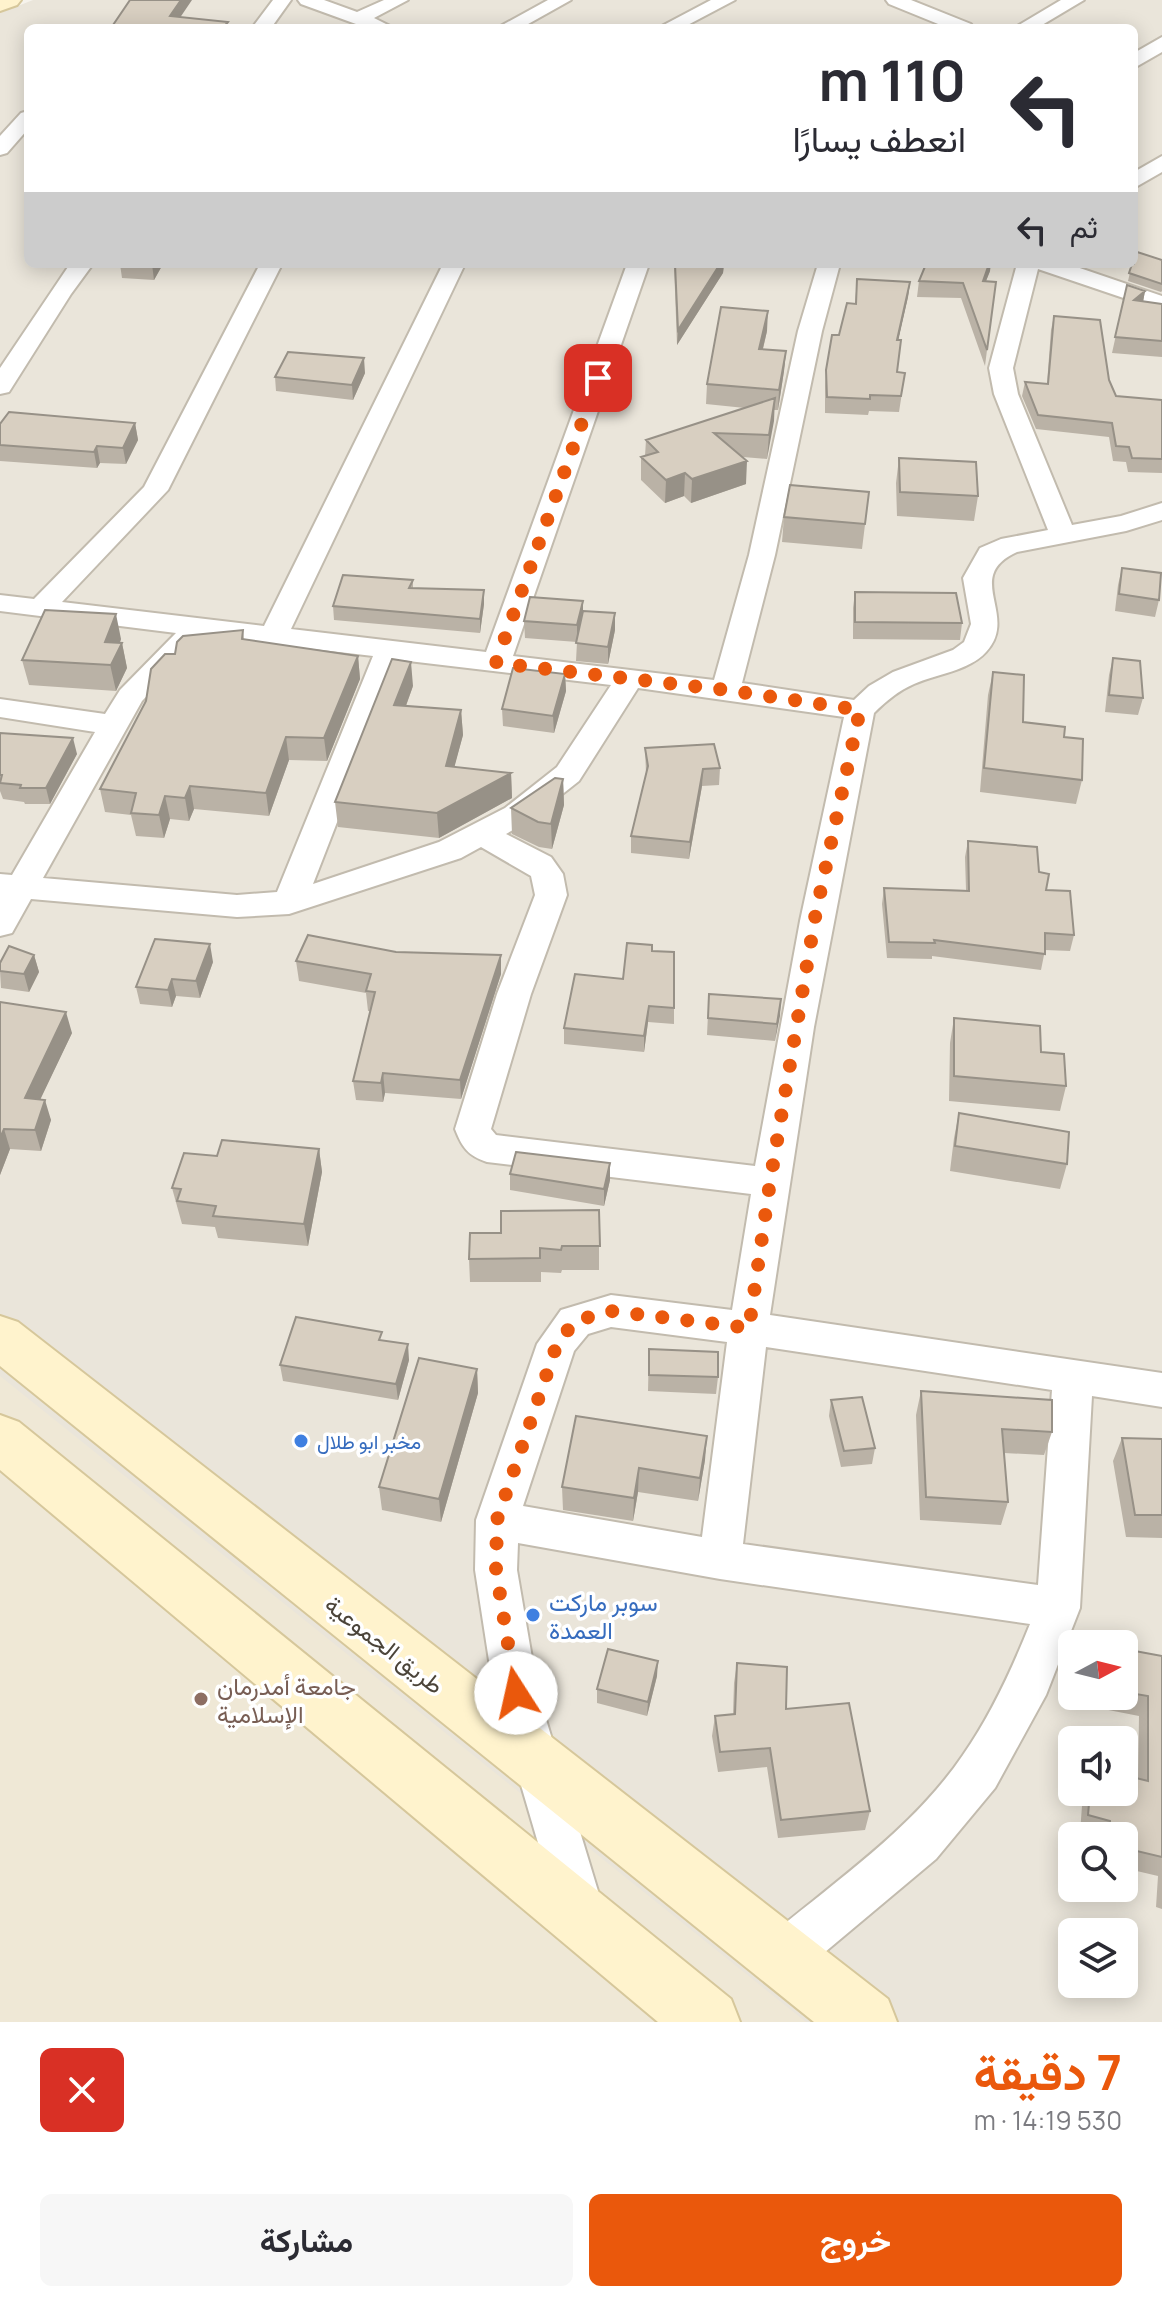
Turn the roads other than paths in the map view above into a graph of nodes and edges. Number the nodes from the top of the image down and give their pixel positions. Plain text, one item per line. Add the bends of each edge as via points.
1 (9, 0) edge
2 (282, 0) edge
3 (307, 0) edge
4 (399, 0) edge
5 (562, 0) edge
6 (726, 0) edge
7 (895, 0) edge
8 (1075, 0) edge
9 (0, 4) edge
10 (358, 18) junction
11 (264, 24) edge
12 (374, 24) edge
13 (514, 24) edge
14 (675, 24) edge
15 (954, 24) edge
16 (1030, 24) edge
17 (1162, 43) edge
18 (1138, 59) edge
19 (1138, 60) edge
20 (1162, 66) edge
21 (24, 122) edge
22 (0, 149) edge
23 (79, 268) edge
24 (269, 268) edge
25 (452, 268) edge
26 (637, 268) edge
27 (828, 268) edge
28 (1027, 268) edge
29 (1058, 268) edge
30 (1162, 304) edge
31 (0, 387) edge
32 (1162, 511) edge
33 (1063, 535) junction
34 (0, 603) edge
35 (41, 608) junction
36 (197, 627) junction
37 (273, 637) junction
38 (389, 651) junction
39 (496, 663) junction
40 (630, 679) junction
41 (726, 690) junction
42 (0, 708) edge
43 (860, 710) junction
44 (114, 725) junction
45 (481, 834) junction
46 (11, 886) edge
47 (289, 903) junction
48 (0, 925) edge
49 (770, 1182) junction
50 (749, 1328) junction
51 (10, 1345) edge
52 (1073, 1377) junction
53 (1162, 1390) edge
54 (0, 1438) edge
55 (497, 1520) junction
56 (720, 1560) junction
57 (1058, 1608) junction
58 (536, 1764) junction
59 (584, 1923) junction
60 (783, 1956) junction
61 (708, 2022) edge
62 (865, 2022) edge

1 - 9 main road
2 - 11 street
3 - 10 street
4 - 10 street
5 - 13 street
6 - 14 street
7 - 15 street
8 - 16 street
10 - 12 street
17 - 18 street
19 - 20 street
21 - 22 street
23 - 31 street
24 - 35 street via 155,490
25 - 37 street
26 - 39 street
27 - 41 street
28 - 33 street via 1001,368 1006,394
29 - 30 street
32 - 33 street
33 - 43 street via 990,554 977,578 985,624 976,646 903,678
34 - 35 street
35 - 36 street
36 - 37 street
36 - 44 street via 130,696
37 - 38 street
38 - 39 street
38 - 47 street
39 - 40 street
40 - 41 street
40 - 45 street via 568,774 516,815
41 - 43 street
42 - 44 street
43 - 49 street via 816,912
44 - 46 street
45 - 47 street via 450,850
45 - 49 street via 540,865 551,895 473,1129 477,1140 487,1148
46 - 47 street via 237,906
46 - 48 street
49 - 50 street
50 - 52 street
50 - 55 street via 611,1311 575,1321 557,1344
50 - 56 street
51 - 58 main road, طريق الجموعية
52 - 53 street
52 - 57 street
54 - 59 main road
55 - 56 street
55 - 58 street via 496,1570 505,1632
56 - 57 street
57 - 60 street via 1030,1680 979,1772 919,1842
58 - 59 street
58 - 60 main road, طريق الجموعية
59 - 61 main road
60 - 62 main road, طريق الجموعية

